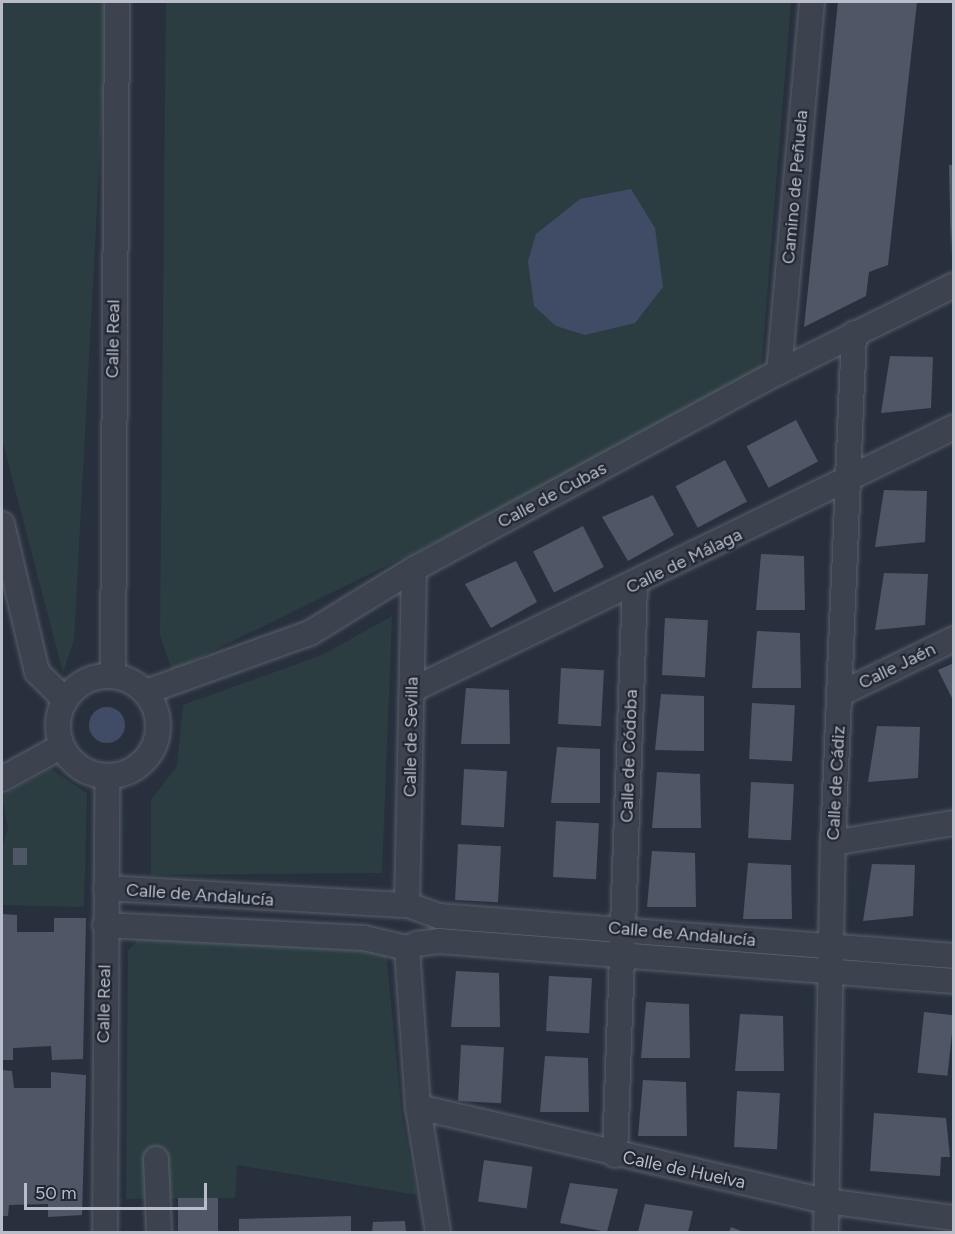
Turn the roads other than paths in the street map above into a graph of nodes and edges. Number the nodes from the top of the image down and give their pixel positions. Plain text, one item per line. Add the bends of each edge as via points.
1 (117, 2) edge
2 (812, 2) edge
3 (954, 285) edge
4 (854, 333) junction
5 (779, 372) junction
6 (954, 427) edge
7 (851, 478) junction
8 (2, 524) edge
9 (414, 569) junction
10 (635, 585) junction
11 (954, 639) edge
12 (113, 676) junction
13 (412, 690) junction
14 (146, 692) junction
15 (840, 694) junction
16 (65, 700) junction
17 (62, 747) junction
18 (107, 777) junction
19 (2, 779) edge
20 (954, 823) edge
21 (833, 843) junction
22 (106, 888) junction
23 (407, 905) junction
24 (105, 925) junction
25 (623, 928) junction
26 (407, 946) junction
27 (830, 947) junction
28 (622, 956) junction
29 (954, 956) edge
30 (829, 973) junction
31 (954, 981) edge
32 (418, 1107) junction
33 (615, 1155) junction
34 (156, 1159) dead end
35 (826, 1201) junction
36 (954, 1218) edge
37 (105, 1233) edge
38 (159, 1233) edge
39 (438, 1233) edge
40 (826, 1233) edge

1 - 12 street, Calle Real
2 - 5 street, Camino de Peñuela
3 - 4 street, Calle de Cubas
4 - 5 street, Calle de Cubas
4 - 7 street, Calle de Cádiz
5 - 9 street, Calle de Cubas
6 - 7 street, Calle de Málaga
7 - 10 street, Calle de Málaga
7 - 15 street, Calle de Cádiz
8 - 16 street via 37,672
9 - 13 street, Calle de Sevilla
9 - 14 street, Calle de Cubas via 310,633
10 - 13 street, Calle de Málaga
10 - 25 street, Calle de Códoba
11 - 15 street, Calle Jaén
12 - 14 street
12 - 16 street via 86,681
13 - 23 street, Calle de Sevilla
14 - 18 street via 158,719 154,747 135,769
15 - 21 street, Calle de Cádiz
16 - 17 street via 57,731
17 - 18 street via 85,771
17 - 19 street
18 - 22 street, Calle Real
20 - 21 street
21 - 27 street, Calle de Cádiz
22 - 23 street, Calle de Andalucía
22 - 24 street, Calle Real
23 - 25 street, Calle de Andalucía via 439,916
23 - 26 street via 426,923
23 - 26 street via 388,913 384,928
24 - 26 street, Calle de Andalucía via 364,938
24 - 37 street, Calle Real
25 - 27 street, Calle de Andalucía
25 - 28 street, Calle de Códoba
26 - 28 street, Calle de Andalucía via 439,941
26 - 32 street
27 - 29 street, Calle de Andalucía
27 - 30 street, Calle de Cádiz
28 - 30 street, Calle de Andalucía
28 - 33 street, Calle de Códoba
30 - 31 street, Calle de Andalucía
30 - 35 street, Calle de Cádiz
32 - 33 street, Calle de Huelva
32 - 39 street
33 - 35 street, Calle de Huelva
34 - 38 street
35 - 36 street, Calle de Huelva
35 - 40 street, Calle de Cádiz

